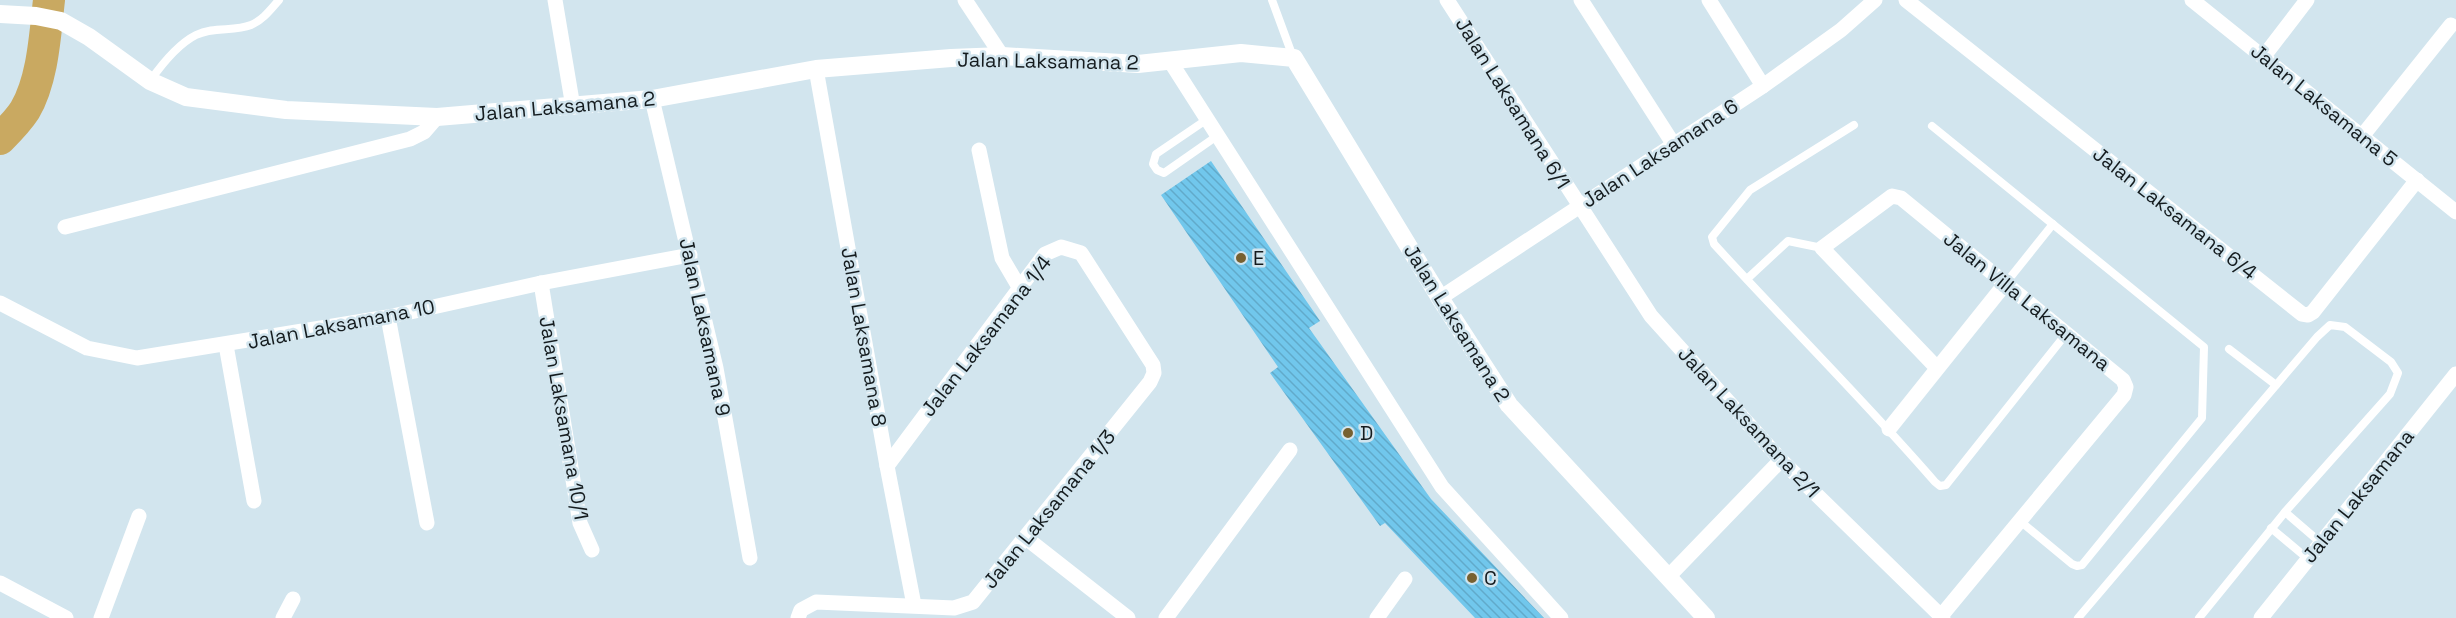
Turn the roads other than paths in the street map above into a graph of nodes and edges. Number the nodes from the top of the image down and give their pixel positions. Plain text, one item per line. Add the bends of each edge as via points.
1 (279, 0) edge
2 (555, 0) edge
3 (965, 0) edge
4 (1272, 0) edge
5 (1447, 0) edge
6 (1581, 0) edge
7 (1709, 0) edge
8 (1875, 0) edge
9 (1906, 0) edge
10 (2192, 0) edge
11 (2307, 0) edge
12 (6, 14) edge
13 (2451, 25) dead end
14 (1002, 56) junction
15 (2264, 56) junction
16 (1294, 58) junction
17 (1170, 61) junction
18 (816, 69) junction
19 (150, 81) junction
20 (1763, 86) junction
21 (652, 99) junction
22 (573, 107) junction
23 (437, 117) junction
24 (1206, 120) junction
25 (1854, 125) dead end
26 (1932, 126) dead end
27 (2363, 135) junction
28 (1217, 136) junction
29 (1674, 145) junction
30 (979, 150) dead end
31 (2417, 180) junction
32 (1578, 206) junction
33 (2456, 212) edge
34 (2054, 224) junction
35 (65, 227) dead end
36 (1822, 248) junction
37 (690, 255) junction
38 (1747, 279) junction
39 (541, 283) junction
40 (2005, 284) junction
41 (1019, 287) junction
42 (1440, 298) junction
43 (0, 303) edge
44 (388, 316) junction
45 (2067, 334) junction
46 (226, 345) junction
47 (2229, 349) dead end
48 (1153, 365) joint
49 (1937, 368) junction
50 (2456, 374) edge
51 (2276, 385) junction
52 (1889, 429) junction
53 (1290, 450) dead end
54 (1781, 460) junction
55 (887, 466) junction
56 (255, 501) dead end
57 (2285, 512) junction
58 (139, 516) dead end
59 (2020, 521) junction
60 (427, 523) dead end
61 (2271, 528) junction
62 (1026, 538) junction
63 (2321, 543) junction
64 (592, 550) dead end
65 (750, 558) dead end
66 (2308, 559) junction
67 (1668, 577) junction
68 (1405, 579) dead end
69 (0, 583) edge
70 (293, 599) dead end
71 (914, 605) junction
72 (1942, 617) edge
73 (66, 618) edge
74 (101, 618) edge
75 (283, 618) edge
76 (798, 618) edge
77 (1128, 618) edge
78 (1166, 618) edge
79 (1377, 618) edge
80 (1561, 618) edge
81 (1706, 618) edge
82 (2078, 618) edge
83 (2199, 618) edge
84 (2261, 618) edge

1 - 19 lane via 252,25 196,35
2 - 22 street
3 - 14 street
4 - 16 lane
5 - 32 street, Jalan Laksamana 6/1
6 - 29 street
7 - 20 street
8 - 20 street, Jalan Laksamana 6 via 1841,30
9 - 31 street, Jalan Laksamana 6/4 via 2302,314 2313,312
10 - 15 street, Jalan Laksamana 5
11 - 15 street
12 - 19 street, Jalan Laksamana 2 via 61,21
13 - 27 street
14 - 17 street, Jalan Laksamana 2 via 1138,64
14 - 18 street, Jalan Laksamana 2
15 - 27 street, Jalan Laksamana 5
16 - 17 street, Jalan Laksamana 2 via 1241,53
16 - 42 street, Jalan Laksamana 2
17 - 24 street
18 - 21 street, Jalan Laksamana 2
18 - 55 street, Jalan Laksamana 8
19 - 23 street, Jalan Laksamana 2 via 186,98 286,110
20 - 29 street, Jalan Laksamana 6
21 - 22 street, Jalan Laksamana 2
21 - 37 street, Jalan Laksamana 9
22 - 23 street, Jalan Laksamana 2
23 - 35 street via 424,132 411,139
24 - 28 street
24 - 28 lane via 1156,154 1153,164 1157,170 1164,173
25 - 38 lane via 1750,190 1714,232 1714,244
26 - 34 lane
27 - 31 street, Jalan Laksamana 5
28 - 80 street via 1442,487
29 - 32 street, Jalan Laksamana 6
30 - 41 street via 1002,258
31 - 33 street, Jalan Laksamana 5
32 - 42 street, Jalan Laksamana 6
32 - 54 street, Jalan Laksamana 2/1 via 1651,316
34 - 40 lane
34 - 59 lane via 2204,347 2202,418 2082,565 2072,564
36 - 38 lane via 1788,241
36 - 40 street, Jalan Villa Laksamana via 1897,195
36 - 49 street
37 - 39 street, Jalan Laksamana 10
37 - 65 street, Jalan Laksamana 9 via 716,368
38 - 52 lane
39 - 44 street, Jalan Laksamana 10
39 - 64 street, Jalan Laksamana 10/1 via 580,523
40 - 45 street, Jalan Villa Laksamana
40 - 49 street
41 - 48 street, Jalan Laksamana 1/4 via 1045,254 1061,247 1081,253
41 - 55 street, Jalan Laksamana 1/4
42 - 67 street, Jalan Laksamana 2 via 1509,405
43 - 46 street, Jalan Laksamana 10 via 87,348 137,358
44 - 46 street, Jalan Laksamana 10
44 - 60 street
45 - 52 lane via 1946,485 1935,482
45 - 59 street, Jalan Villa Laksamana via 2123,380 2124,395
46 - 56 street
47 - 51 lane
48 - 62 street, Jalan Laksamana 1/3 via 1150,382
49 - 52 street
50 - 63 street, Jalan Laksamana
51 - 57 lane via 2330,325 2345,327 2391,362 2398,373 2390,394
51 - 82 lane
53 - 78 street
54 - 67 street
54 - 72 street, Jalan Laksamana 2/1
55 - 71 street, Jalan Laksamana 8
57 - 61 lane
57 - 63 lane
58 - 74 street
59 - 72 street, Jalan Villa Laksamana
61 - 66 lane
61 - 83 lane
62 - 71 street, Jalan Laksamana 1/3 via 973,602 954,608
62 - 77 street
63 - 66 street, Jalan Laksamana
66 - 84 street, Jalan Laksamana
67 - 81 street, Jalan Laksamana 2
68 - 79 street
69 - 73 street
70 - 75 street
71 - 76 street, Jalan Laksamana 1/3 via 816,602 801,610

